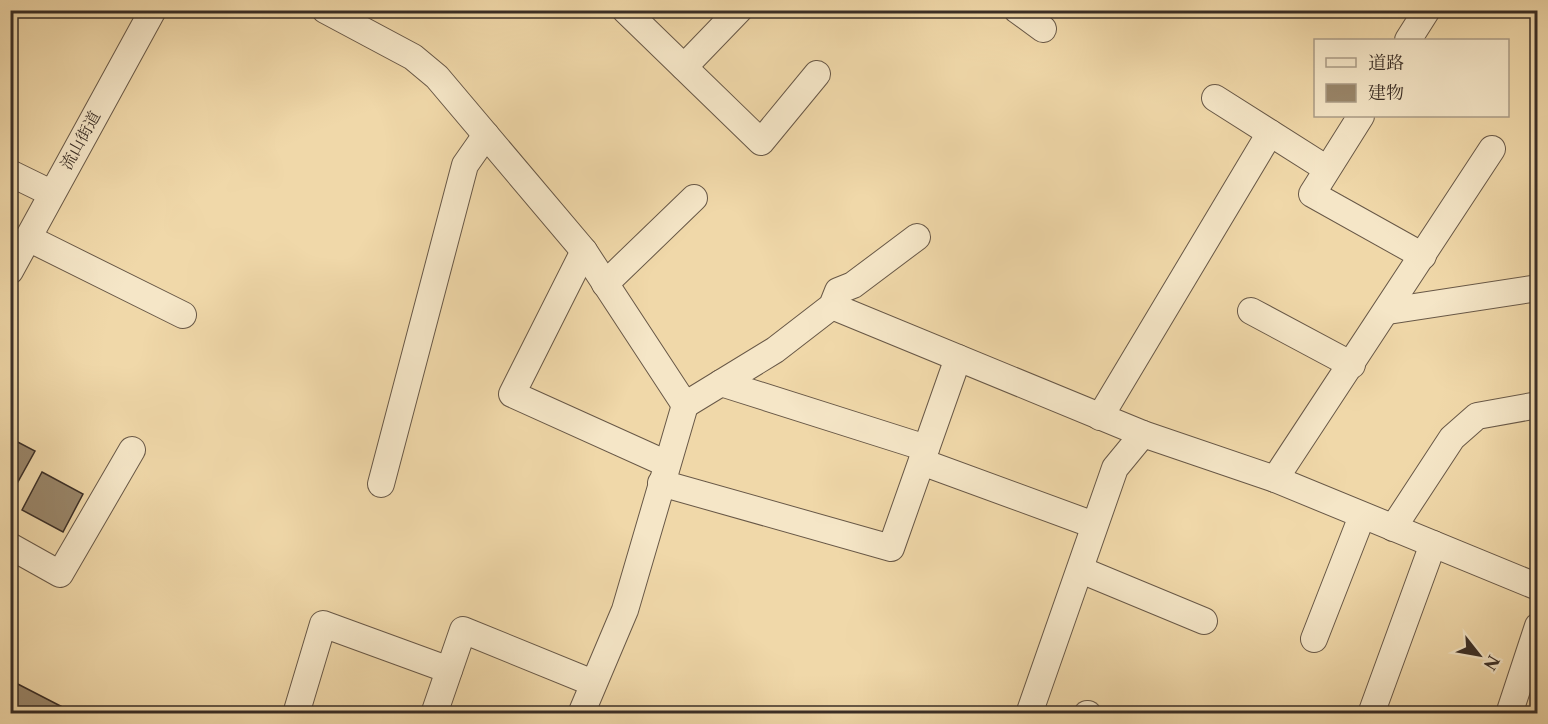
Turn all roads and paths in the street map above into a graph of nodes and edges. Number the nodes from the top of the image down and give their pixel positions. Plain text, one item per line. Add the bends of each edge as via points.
1 (153, 10) edge
2 (325, 10) edge
3 (625, 10) edge
4 (739, 10) edge
5 (1017, 10) edge
6 (1426, 10) edge
7 (1043, 29) dead end
8 (1409, 39) edge
9 (684, 67) junction
10 (818, 74) dead end
11 (1215, 98) dead end
12 (1360, 117) edge
13 (1270, 132) junction
14 (486, 135) junction
15 (1492, 149) dead end
16 (1327, 170) junction
17 (10, 173) edge
18 (51, 193) junction
19 (694, 198) dead end
20 (917, 237) dead end
21 (28, 238) junction
22 (584, 251) junction
23 (1423, 256) junction
24 (10, 271) edge
25 (605, 284) junction
26 (1538, 288) edge
27 (832, 306) junction
28 (1251, 311) dead end
29 (1388, 311) junction
30 (183, 315) dead end
31 (958, 358) junction
32 (1352, 365) junction
33 (721, 383) junction
34 (685, 405) junction
35 (1538, 405) edge
36 (1100, 417) junction
37 (1143, 434) junction
38 (132, 450) dead end
39 (924, 455) junction
40 (664, 474) junction
41 (1275, 479) junction
42 (381, 484) dead end
43 (1362, 516) junction
44 (1094, 525) junction
45 (1393, 528) junction
46 (1432, 544) junction
47 (10, 546) edge
48 (1081, 570) junction
49 (1538, 587) edge
50 (1204, 621) dead end
51 (1538, 626) edge
52 (1314, 639) dead end
53 (449, 670) junction
54 (593, 683) junction
55 (296, 714) edge
56 (434, 714) edge
57 (581, 714) edge
58 (1029, 714) edge
59 (1371, 714) edge
60 (1509, 714) edge

1 - 18 street, 流山街道
2 - 14 street via 414,57 437,77
3 - 9 street
4 - 9 street
5 - 7 street
6 - 8 street
9 - 10 street via 761,142
11 - 13 street
12 - 16 street
13 - 16 street
13 - 36 street
14 - 22 street
14 - 42 street via 465,165
15 - 23 street
16 - 23 street via 1312,194
17 - 18 street
18 - 21 street, 流山街道
19 - 25 street
20 - 27 street via 853,285 838,291
21 - 24 street, 流山街道
21 - 30 street
22 - 25 street
22 - 40 street via 512,394
23 - 29 street
25 - 34 street
26 - 29 street
27 - 31 street
27 - 33 street via 775,350
28 - 32 street
29 - 32 street
31 - 36 street
31 - 39 street
32 - 41 street
33 - 34 street
33 - 39 street
34 - 40 street
35 - 45 street via 1477,416 1452,438
36 - 37 street
37 - 41 street
37 - 44 street via 1115,468
38 - 47 street via 60,574
39 - 40 street via 891,548
39 - 44 street
40 - 54 street via 625,610
41 - 43 street
43 - 45 street
43 - 52 street
44 - 48 street
45 - 46 street
46 - 49 street
46 - 59 street
48 - 50 street
48 - 58 street
51 - 60 street
53 - 54 street via 463,630
53 - 55 street via 323,624
53 - 56 street
54 - 57 street

